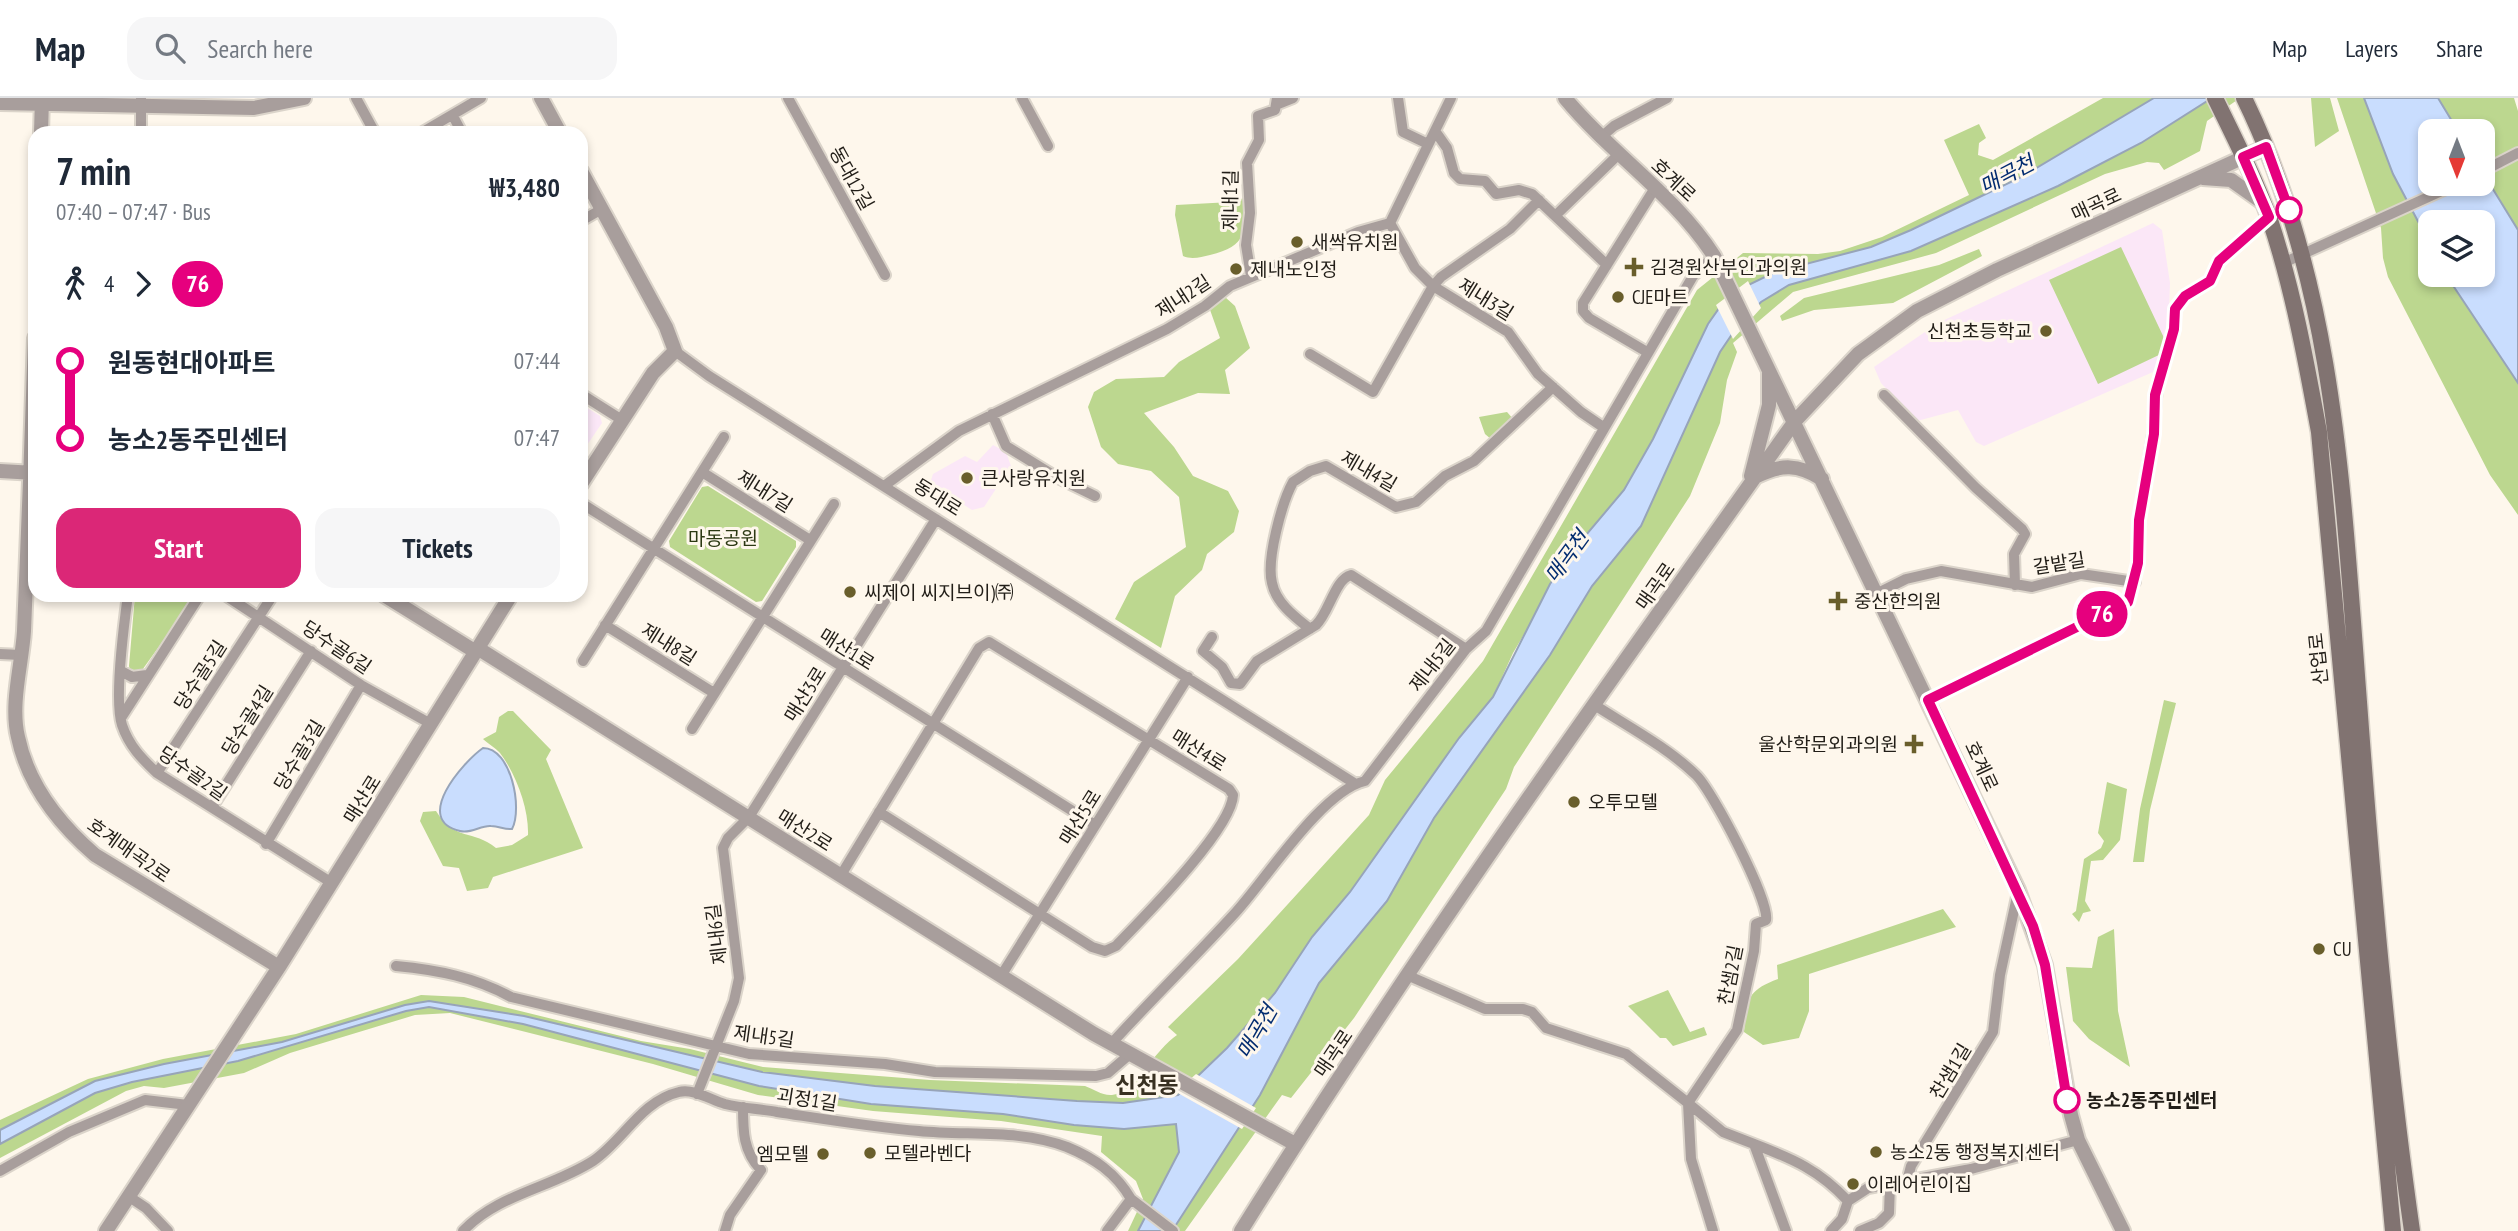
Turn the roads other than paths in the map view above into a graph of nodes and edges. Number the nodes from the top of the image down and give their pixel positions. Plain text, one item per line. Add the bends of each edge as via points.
1 (304, 98) edge
2 (356, 98) edge
3 (481, 98) edge
4 (541, 98) edge
5 (788, 98) edge
6 (1022, 98) edge
7 (1293, 98) edge
8 (1398, 98) edge
9 (1451, 98) edge
10 (1564, 98) edge
11 (1667, 98) edge
12 (2215, 98) edge
13 (42, 101) edge
14 (1278, 101) edge
15 (2245, 101) edge
16 (0, 103) edge
17 (141, 103) edge
18 (453, 116) junction
19 (41, 126) edge
20 (141, 126) edge
21 (371, 126) edge
22 (434, 126) edge
23 (459, 126) edge
24 (556, 126) edge
25 (1435, 131) junction
26 (1600, 138) junction
27 (1429, 144) junction
28 (1048, 146) dead end
29 (2266, 147) junction
30 (2518, 153) edge
31 (1618, 155) junction
32 (2243, 157) junction
33 (2496, 164) edge
34 (2198, 178) junction
35 (588, 184) edge
36 (1655, 188) junction
37 (2431, 196) edge
38 (1539, 200) junction
39 (602, 209) junction
40 (2265, 209) junction
41 (1556, 215) junction
42 (588, 217) edge
43 (1390, 223) junction
44 (1714, 256) junction
45 (2303, 256) junction
46 (2283, 263) junction
47 (1607, 265) junction
48 (885, 275) dead end
49 (1251, 275) junction
50 (1433, 286) junction
51 (675, 351) junction
52 (1647, 352) junction
53 (1310, 355) dead end
54 (1769, 368) junction
55 (1553, 387) junction
56 (1884, 395) dead end
57 (588, 398) edge
58 (992, 414) junction
59 (622, 420) junction
60 (1795, 421) junction
61 (1603, 427) junction
62 (724, 437) dead end
63 (0, 471) edge
64 (702, 472) junction
65 (28, 473) edge
66 (588, 473) edge
67 (1822, 479) junction
68 (1752, 482) junction
69 (884, 486) junction
70 (1096, 496) dead end
71 (834, 504) dead end
72 (588, 507) edge
73 (936, 519) junction
74 (810, 540) junction
75 (28, 549) edge
76 (654, 549) junction
77 (2135, 582) junction
78 (2015, 585) junction
79 (1876, 594) junction
80 (127, 602) edge
81 (195, 602) edge
82 (236, 602) edge
83 (268, 602) edge
84 (396, 602) edge
85 (507, 602) edge
86 (259, 616) junction
87 (762, 617) junction
88 (605, 625) junction
89 (1310, 629) junction
90 (1212, 637) dead end
91 (1466, 649) junction
92 (311, 651) junction
93 (478, 651) junction
94 (0, 654) edge
95 (21, 656) junction
96 (583, 661) dead end
97 (843, 667) junction
98 (121, 671) junction
99 (147, 675) junction
100 (1188, 677) junction
101 (361, 685) junction
102 (140, 687) junction
103 (121, 692) junction
104 (714, 693) junction
105 (1928, 700) junction
106 (1593, 704) junction
107 (121, 718) junction
108 (431, 724) junction
109 (933, 724) junction
110 (692, 729) dead end
111 (1149, 739) junction
112 (157, 773) junction
113 (1354, 783) junction
114 (212, 807) junction
115 (879, 812) junction
116 (749, 817) junction
117 (1095, 825) junction
118 (266, 844) junction
119 (841, 875) junction
120 (332, 883) junction
121 (2018, 890) junction
122 (1040, 914) junction
123 (396, 966) dead end
124 (279, 967) junction
125 (1000, 976) junction
126 (1409, 976) junction
127 (1111, 1044) junction
128 (714, 1050) junction
129 (1135, 1057) junction
130 (699, 1089) junction
131 (1688, 1103) junction
132 (188, 1105) junction
133 (743, 1107) junction
134 (2078, 1140) junction
135 (1295, 1144) junction
136 (1754, 1144) junction
137 (0, 1171) edge
138 (1907, 1181) junction
139 (1890, 1184) junction
140 (128, 1196) junction
141 (1131, 1199) junction
142 (1847, 1201) junction
143 (1842, 1219) junction
144 (106, 1231) edge
145 (168, 1231) edge
146 (463, 1231) edge
147 (725, 1231) edge
148 (1107, 1231) edge
149 (1173, 1231) edge
150 (1241, 1231) edge
151 (1713, 1231) edge
152 (1786, 1231) edge
153 (1831, 1231) edge
154 (1859, 1231) edge
155 (2123, 1231) edge
156 (2393, 1231) edge
157 (2412, 1231) edge

1 - 17 street via 254,108
2 - 21 street
3 - 18 street
4 - 24 street
5 - 48 street, 동대12길
6 - 28 street
7 - 14 street
8 - 27 street via 1403,132
9 - 25 street
10 - 26 street, 호계로
11 - 26 street
12 - 32 main road, 산업로
13 - 16 street
13 - 17 street
13 - 19 street
14 - 49 street, 제내1길 via 1275,110 1258,116 1259,140 1247,163 1250,213 1246,244
15 - 29 main road, 산업로
17 - 20 street
18 - 22 street
18 - 23 street
25 - 27 street
25 - 38 street via 1460,178 1485,181 1496,194 1525,190
26 - 31 street, 호계로
27 - 43 street
29 - 32 street, 매곡로
29 - 45 main road, 산업로
30 - 33 street
31 - 36 street, 호계로
31 - 41 street
32 - 34 street, 매곡로
32 - 40 main road, 산업로
34 - 40 street via 2231,180
34 - 60 street, 매곡로 via 1917,311 1858,354
35 - 39 street
36 - 44 street, 호계로 via 1678,208
36 - 47 street
37 - 45 street
38 - 41 street
38 - 50 street via 1510,229
39 - 42 street
39 - 51 street
40 - 46 main road, 산업로
40 - 77 street via 2219,261 2210,281 2185,296 2175,309 2174,329 2155,395
41 - 47 street
43 - 49 street, 제내2길
43 - 50 street, 제내3길 via 1415,268
44 - 52 street, 제내5길 via 1693,276
44 - 54 street, 호계로
45 - 46 street
45 - 157 main road, 산업로 via 2336,431 2388,1026
46 - 156 main road, 산업로 via 2319,432
47 - 52 street via 1583,303 1583,312
49 - 58 street, 제내2길 via 1167,329
50 - 53 street via 1373,392
50 - 55 street, 제내3길 via 1508,332
51 - 59 street via 653,373
51 - 69 street, 동대로
52 - 61 street, 제내5길
54 - 60 street, 호계로
54 - 68 street via 1769,405
55 - 61 street, 제내3길
55 - 89 street, 제내4길 via 1474,461 1444,476 1416,502 1396,507 1325,466 1293,482 1275,546 1271,582 1287,609
56 - 78 street via 2022,529 2023,542 2014,554
57 - 59 street
58 - 69 street, 제내2길 via 939,443
58 - 70 street via 1006,446
59 - 66 street
60 - 67 street, 호계로
60 - 68 street, 매곡로
61 - 91 street, 제내5길 via 1486,631
62 - 64 street
63 - 65 street
64 - 74 street, 제내7길
64 - 76 street
67 - 68 street via 1807,469 1789,466 1773,468
67 - 79 street, 호계로
68 - 106 street, 매곡로
69 - 73 street, 동대로
71 - 74 street
72 - 76 street, 매산1로
73 - 97 street, 매산3로
73 - 100 street, 동대로
74 - 87 street
75 - 95 street, 호계매곡2로
76 - 87 street, 매산1로
76 - 88 street
77 - 78 street, 갈밭길 via 2081,575 2039,586
77 - 105 street via 2128,602
78 - 79 street, 갈밭길 via 1941,571 1906,579
79 - 105 street, 호계로
80 - 98 street, 당수골2길
81 - 99 street
82 - 86 street, 당수골6길
83 - 86 street, 당수골5길
84 - 93 street, 매산2로
85 - 93 street, 매산로
86 - 92 street, 당수골6길
86 - 112 street, 당수골5길
87 - 97 street, 매산1로
87 - 104 street
88 - 96 street
88 - 104 street, 제내8길
89 - 90 street via 1267,653 1236,685 1203,651
89 - 91 street via 1324,618 1343,579 1351,575
91 - 113 street, 제내5길 via 1365,780
92 - 101 street, 당수골6길
92 - 114 street, 당수골4길
93 - 108 street, 매산로
93 - 116 street, 매산2로
94 - 95 street
95 - 124 street, 호계매곡2로 via 17,734 27,769 64,825 95,855
97 - 109 street, 매산1로
97 - 116 street, 매산3로
98 - 99 street via 132,677
98 - 103 street, 당수골2길
99 - 102 street
100 - 111 street, 매산5로
100 - 113 street, 동대로
101 - 108 street, 당수골6길
101 - 118 street, 당수골3길
102 - 103 street
102 - 107 street
103 - 107 street, 당수골2길
104 - 110 street
105 - 121 street, 호계로
106 - 126 street, 매곡로
106 - 131 street, 찬샘2길 via 1700,778 1743,852 1767,915 1754,930 1754,951 1737,1030
107 - 112 street, 당수골2길 via 134,751
108 - 120 street, 매산로
109 - 111 street, 매산4로 via 979,648 989,642
109 - 115 street, 매산4로
109 - 117 street, 매산1로
111 - 117 street, 매산5로
111 - 122 street, 매산4로 via 1229,789 1233,795 1230,810 1183,873 1111,950 1092,947
112 - 114 street, 당수골2길
113 - 127 street, 제내5길 via 1324,807 1238,910
114 - 118 street, 당수골2길
115 - 119 street, 매산4로
115 - 122 street, 매산4로
116 - 119 street, 매산2로
116 - 128 street, 제내6길 via 723,848 739,978
117 - 122 street, 매산5로
118 - 120 street, 당수골2길
119 - 125 street, 매산2로
120 - 124 street, 매산로
121 - 134 street, 호계로 via 2045,965
121 - 138 street, 찬샘1길 via 1993,1032 1911,1166
122 - 125 street, 매산5로
123 - 128 street, 제내5길 via 484,982 511,997
124 - 132 street, 매산로
125 - 127 street, 매산2로
126 - 131 street via 1485,1009 1532,1012 1546,1028 1616,1050
126 - 135 street, 매곡로
127 - 129 street, 매산2로
128 - 129 street, 제내5길 via 935,1072 1040,1076 1096,1076
128 - 130 street, 제내6길
129 - 135 street, 매산2로
130 - 133 street, 괴정1길
130 - 146 street, 괴정1길 via 672,1094 639,1115 592,1162 496,1205
131 - 136 street via 1723,1132
131 - 151 street via 1691,1159
132 - 137 street via 145,1100 69,1132
132 - 140 street
133 - 141 street, 괴정1길 via 922,1132 1021,1135 1066,1147 1101,1164 1122,1183
133 - 147 street via 743,1134 750,1159 761,1170 730,1215
134 - 138 street
134 - 155 street, 호계로
135 - 150 street, 매곡로
136 - 142 street via 1811,1169
136 - 152 street
138 - 139 street
139 - 142 street via 1868,1188
139 - 154 street via 1889,1213
140 - 144 street
140 - 145 street
141 - 148 street
141 - 149 street, 괴정1길
142 - 143 street
143 - 153 street
143 - 154 street

